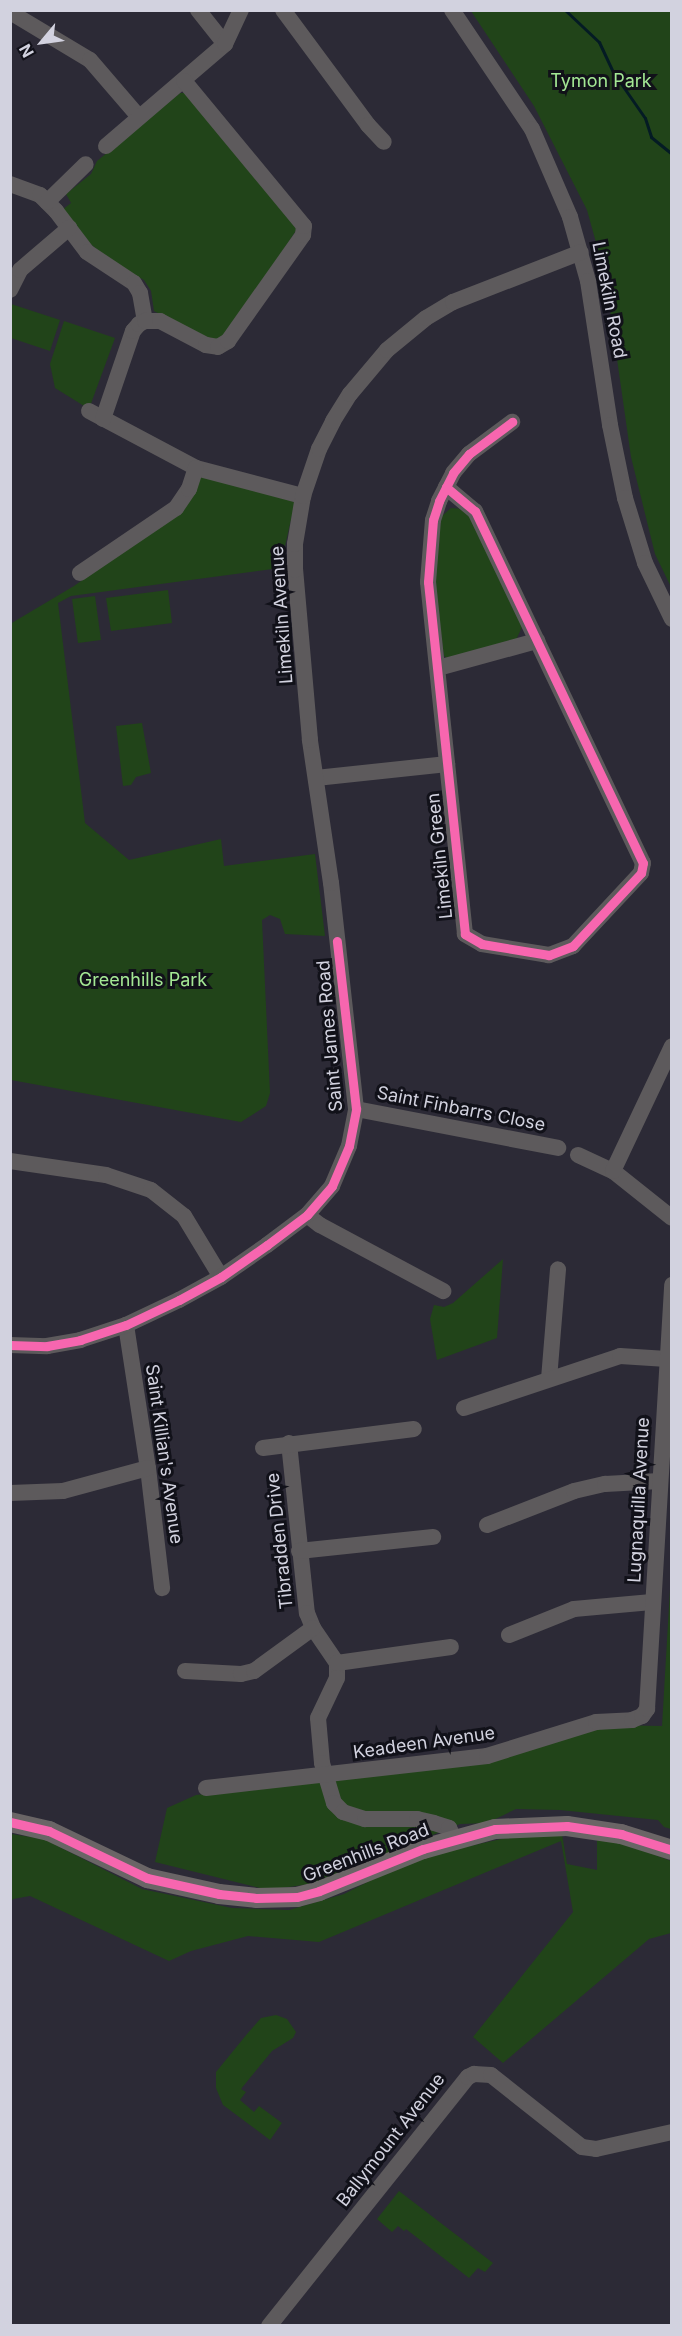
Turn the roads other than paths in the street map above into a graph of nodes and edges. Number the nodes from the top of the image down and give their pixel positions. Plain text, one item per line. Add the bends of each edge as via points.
1 (198, 10) edge
2 (241, 10) edge
3 (283, 10) edge
4 (452, 10) edge
5 (10, 12) edge
6 (225, 44) junction
7 (184, 81) junction
8 (139, 117) junction
9 (384, 142) dead end
10 (106, 146) dead end
11 (86, 164) dead end
12 (10, 184) edge
13 (47, 202) junction
14 (69, 228) junction
15 (581, 252) junction
16 (10, 290) edge
17 (145, 321) junction
18 (512, 422) dead end
19 (196, 468) junction
20 (446, 487) junction
21 (303, 496) junction
22 (80, 573) dead end
23 (672, 619) edge
24 (537, 640) junction
25 (438, 668) junction
26 (447, 764) junction
27 (316, 778) junction
28 (336, 932) joint
29 (672, 1046) edge
30 (666, 1075) edge
31 (356, 1109) junction
32 (558, 1148) dead end
33 (578, 1155) dead end
34 (10, 1161) edge
35 (613, 1171) junction
36 (307, 1215) junction
37 (672, 1218) edge
38 (558, 1269) dead end
39 (221, 1277) junction
40 (672, 1285) edge
41 (443, 1292) dead end
42 (126, 1325) junction
43 (10, 1345) edge
44 (667, 1359) junction
45 (549, 1379) junction
46 (464, 1408) dead end
47 (414, 1429) dead end
48 (289, 1443) junction
49 (263, 1448) dead end
50 (148, 1468) junction
51 (660, 1481) junction
52 (10, 1493) edge
53 (487, 1525) dead end
54 (433, 1537) dead end
55 (299, 1551) junction
56 (162, 1588) dead end
57 (652, 1602) junction
58 (314, 1628) junction
59 (509, 1635) dead end
60 (451, 1647) dead end
61 (337, 1663) junction
62 (185, 1671) dead end
63 (642, 1716) joint
64 (326, 1775) junction
65 (206, 1788) dead end
66 (10, 1822) edge
67 (454, 1838) junction
68 (672, 1851) edge
69 (672, 2132) edge
70 (269, 2325) edge

1 - 6 street
2 - 6 street
3 - 9 street
4 - 15 street, Limekiln Road via 538,140
5 - 8 street via 90,60
6 - 7 street
7 - 8 street
7 - 17 street via 304,226 303,235 228,341 218,347 206,345 160,321
8 - 10 street
11 - 13 street
12 - 13 street via 40,195
13 - 14 street
14 - 16 street via 20,270
14 - 17 street via 87,252 134,283
15 - 21 street, Limekiln Avenue via 453,302 387,350 333,421
15 - 23 street, Limekiln Road via 625,498 645,562
17 - 19 street via 133,331 96,415
18 - 20 street, Limekiln Green via 469,454
19 - 21 street
19 - 22 street via 189,489 176,508
20 - 24 street, Limekiln Green via 475,511
20 - 25 street, Limekiln Green via 433,520 428,558
21 - 27 street, Limekiln Avenue via 295,570
24 - 25 street
24 - 26 street, Limekiln Green via 643,863 641,873 573,946 549,955 482,944 465,934
25 - 26 street, Limekiln Green
26 - 27 street
27 - 28 street, Limekiln Avenue
28 - 31 street, Saint James Road
29 - 30 street
30 - 35 street
31 - 32 street, Saint Finbarrs Close
31 - 36 street, Saint James Road via 341,1168 332,1186
33 - 35 street
34 - 39 street via 106,1175 151,1190 184,1216
35 - 37 street
36 - 39 street, Saint James Road
36 - 41 street
38 - 45 street
39 - 42 street, Saint James Road
40 - 44 street, Lugnaquilla Avenue
42 - 43 street, Saint James Road via 47,1347
42 - 50 street, Saint Killian's Avenue
44 - 45 street via 620,1356
44 - 51 street, Lugnaquilla Avenue
45 - 46 street
47 - 48 street
48 - 49 street
48 - 55 street, Tibradden Drive
50 - 52 street via 63,1491
50 - 56 street, Saint Killian's Avenue
51 - 53 street via 605,1484 574,1491
51 - 57 street, Lugnaquilla Avenue
54 - 55 street
55 - 58 street, Tibradden Drive via 307,1612
57 - 59 street via 574,1610
57 - 63 street, Lugnaquilla Avenue via 647,1709
58 - 61 street, Tibradden Drive
58 - 62 street via 254,1671
60 - 61 street
61 - 64 street via 337,1678 318,1719
63 - 64 street, Keadeen Avenue via 596,1722 487,1756
64 - 65 street, Keadeen Avenue
64 - 67 street via 334,1803 343,1812 365,1819 435,1823 449,1828
66 - 67 main road, Greenhills Road via 66,1838 147,1878 256,1898 286,1898 319,1891
67 - 68 main road, Greenhills Road via 495,1829 567,1826 621,1834
69 - 70 street, Ballymount Avenue via 596,2149 582,2146 491,2075 474,2074

